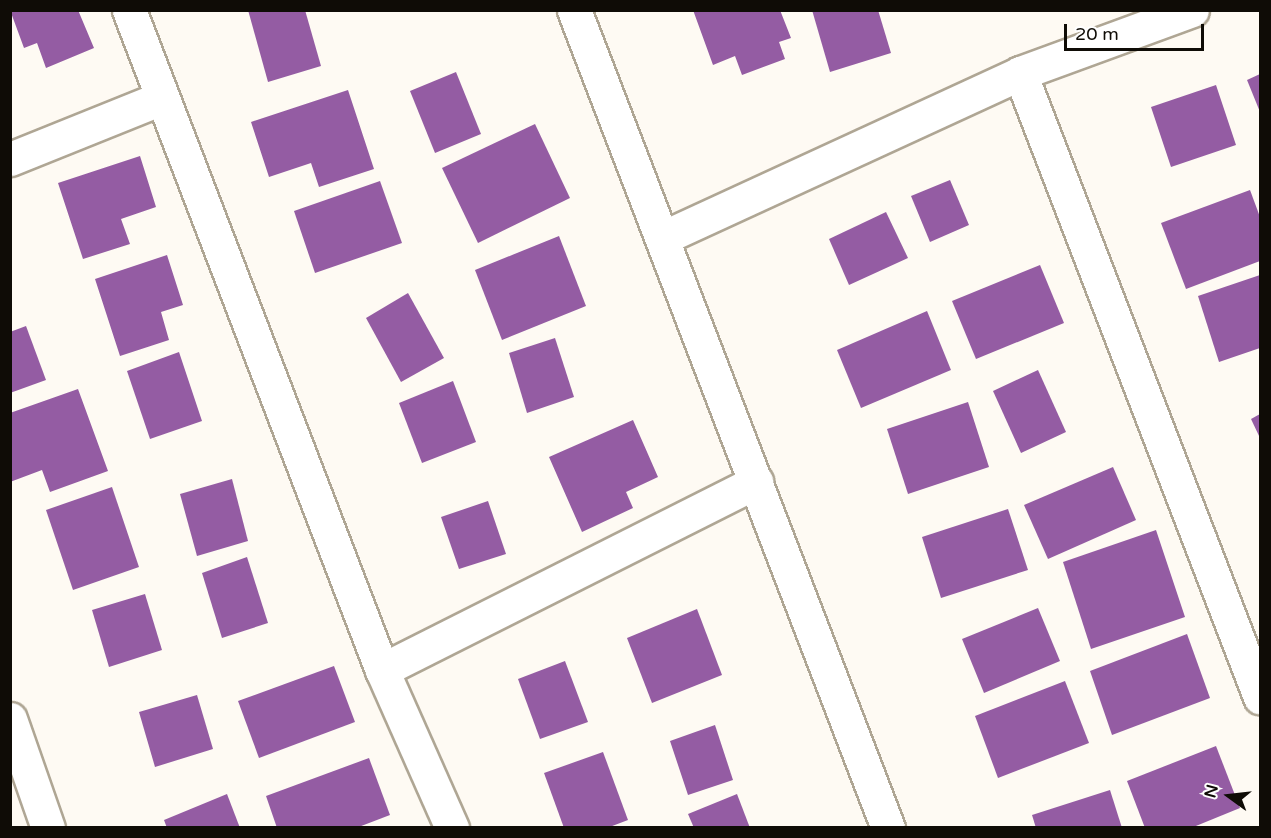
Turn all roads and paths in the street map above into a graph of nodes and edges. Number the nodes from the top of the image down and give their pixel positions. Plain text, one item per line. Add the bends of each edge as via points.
1 (129, 10) edge
2 (574, 10) edge
3 (1192, 10) edge
4 (1020, 73) junction
5 (162, 98) junction
6 (10, 159) edge
7 (662, 238) junction
8 (756, 482) junction
9 (382, 670) junction
10 (1260, 697) edge
11 (10, 719) edge
12 (48, 828) edge
13 (453, 828) edge
14 (888, 828) edge

1 - 5 street
2 - 7 street
3 - 4 street
4 - 7 street
4 - 10 street
5 - 6 street
5 - 9 street
7 - 8 street
8 - 9 street
8 - 14 street
9 - 13 street
11 - 12 street

